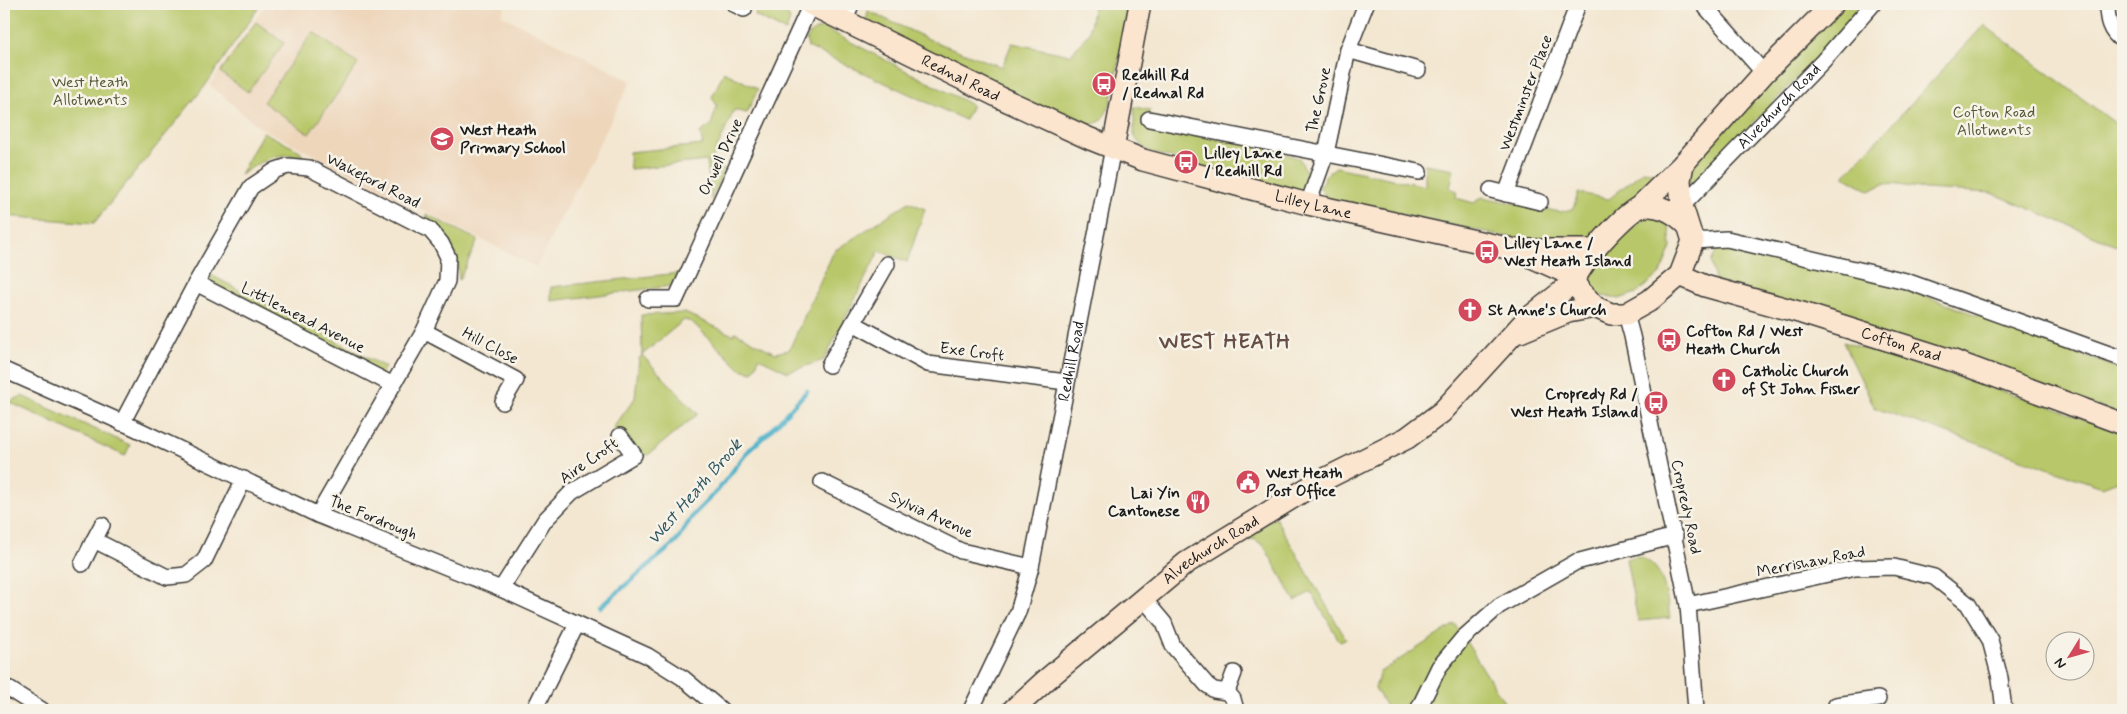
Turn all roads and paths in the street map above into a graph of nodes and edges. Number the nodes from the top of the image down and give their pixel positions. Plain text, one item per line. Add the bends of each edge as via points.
1 (811, 4) edge
2 (1140, 4) edge
3 (1366, 4) edge
4 (1578, 4) edge
5 (1703, 4) edge
6 (1833, 4) edge
7 (1873, 4) edge
8 (2107, 4) edge
9 (848, 13) edge
10 (2123, 41) edge
11 (1348, 50) junction
12 (1418, 70) dead end
13 (1764, 73) junction
14 (1149, 119) dead end
15 (1114, 148) junction
16 (1326, 153) junction
17 (1683, 164) junction
18 (1420, 172) dead end
19 (1491, 190) dead end
20 (1506, 194) junction
21 (1540, 202) dead end
22 (1308, 204) junction
23 (1638, 208) junction
24 (1688, 224) junction
25 (1516, 250) junction
26 (1594, 250) junction
27 (887, 264) dead end
28 (1569, 275) junction
29 (1680, 275) junction
30 (196, 283) junction
31 (648, 299) dead end
32 (1595, 307) junction
33 (1626, 314) junction
34 (853, 323) junction
35 (424, 331) junction
36 (1514, 335) junction
37 (2123, 359) edge
38 (829, 365) dead end
39 (4, 370) edge
40 (1066, 382) junction
41 (393, 385) junction
42 (503, 402) dead end
43 (2122, 422) edge
44 (122, 423) junction
45 (620, 436) dead end
46 (244, 480) junction
47 (822, 482) dead end
48 (318, 515) junction
49 (102, 525) dead end
50 (1675, 536) junction
51 (94, 540) junction
52 (82, 564) dead end
53 (1030, 567) junction
54 (501, 589) junction
55 (1143, 598) junction
56 (1688, 605) junction
57 (577, 624) junction
58 (1234, 673) dead end
59 (4, 686) edge
60 (1227, 692) junction
61 (1878, 699) dead end
62 (1836, 705) dead end
63 (1856, 706) edge
64 (40, 710) edge
65 (534, 710) edge
66 (721, 710) edge
67 (971, 710) edge
68 (1013, 710) edge
69 (1236, 710) edge
70 (1418, 710) edge
71 (1696, 710) edge
72 (2004, 710) edge

1 - 9 street, Rednal Road
1 - 31 street, Orwell Drive via 676,299
2 - 15 street, Redhill Road
3 - 11 street, The Grove
4 - 20 street, Westminster Place
5 - 13 street
6 - 13 street, Alvechurch Road
7 - 24 street, Alvechurch Road
8 - 10 street via 2107,22
9 - 15 street, Rednal Road via 1007,101
11 - 12 street
11 - 16 street, The Grove
13 - 17 street, Alvechurch Road
14 - 16 street
15 - 22 street, Lilley Lane via 1143,160
15 - 40 street, Redhill Road
16 - 18 street
16 - 22 street, The Grove
17 - 23 street, Alvechurch Road
17 - 24 street via 1680,180
19 - 20 street
20 - 21 street
22 - 25 street, Lilley Lane
23 - 24 street via 1666,210
23 - 26 street, Alvechurch Road
24 - 29 street
24 - 37 street via 1727,239 1906,281
25 - 26 street, Lilley Lane
25 - 28 street, Lilley Lane
26 - 28 street, Alvechurch Road
27 - 34 street
28 - 32 street
28 - 36 street, Alvechurch Road
29 - 33 street via 1649,301
29 - 43 street, Cofton Road via 1705,286 1954,361
30 - 35 street, Wakeford Road via 251,187 288,166 309,168 430,230 441,242 448,257 446,281
30 - 41 street, Littlemead Avenue
30 - 44 street, Wakeford Road
32 - 33 street via 1611,314
32 - 36 street, Alvechurch Road via 1568,312
33 - 50 street, Cropredy Road
34 - 38 street
34 - 40 street, Exe Croft via 928,364
35 - 41 street, Wakeford Road
35 - 42 street, Hill Close via 516,380
36 - 55 street, Alvechurch Road via 1442,412 1407,438 1314,485 1186,563
39 - 44 street, The Fordrough
40 - 53 street, Redhill Road
41 - 48 street, Wakeford Road
44 - 46 street, The Fordrough
45 - 54 street, Aire Croft via 634,455 572,492 544,520
46 - 48 street, The Fordrough
46 - 51 street via 204,561 186,575 167,577
47 - 53 street, Sylvia Avenue via 962,551
48 - 54 street, The Fordrough
49 - 51 street
50 - 56 street, Cropredy Road
50 - 70 street via 1576,562 1499,606 1463,638 1439,667
51 - 52 street
53 - 67 street, Redhill Road via 1018,612
54 - 57 street, The Fordrough
55 - 60 street via 1164,623 1173,646 1207,685
55 - 68 street, Alvechurch Road
56 - 71 street, Cropredy Road
56 - 72 street, Merrishaw Road via 1855,568 1894,567 1934,577 1968,604 1990,640
57 - 65 street
57 - 66 street, The Fordrough via 648,656 683,678
58 - 60 street
59 - 64 street
60 - 69 street
61 - 63 street
62 - 63 street

